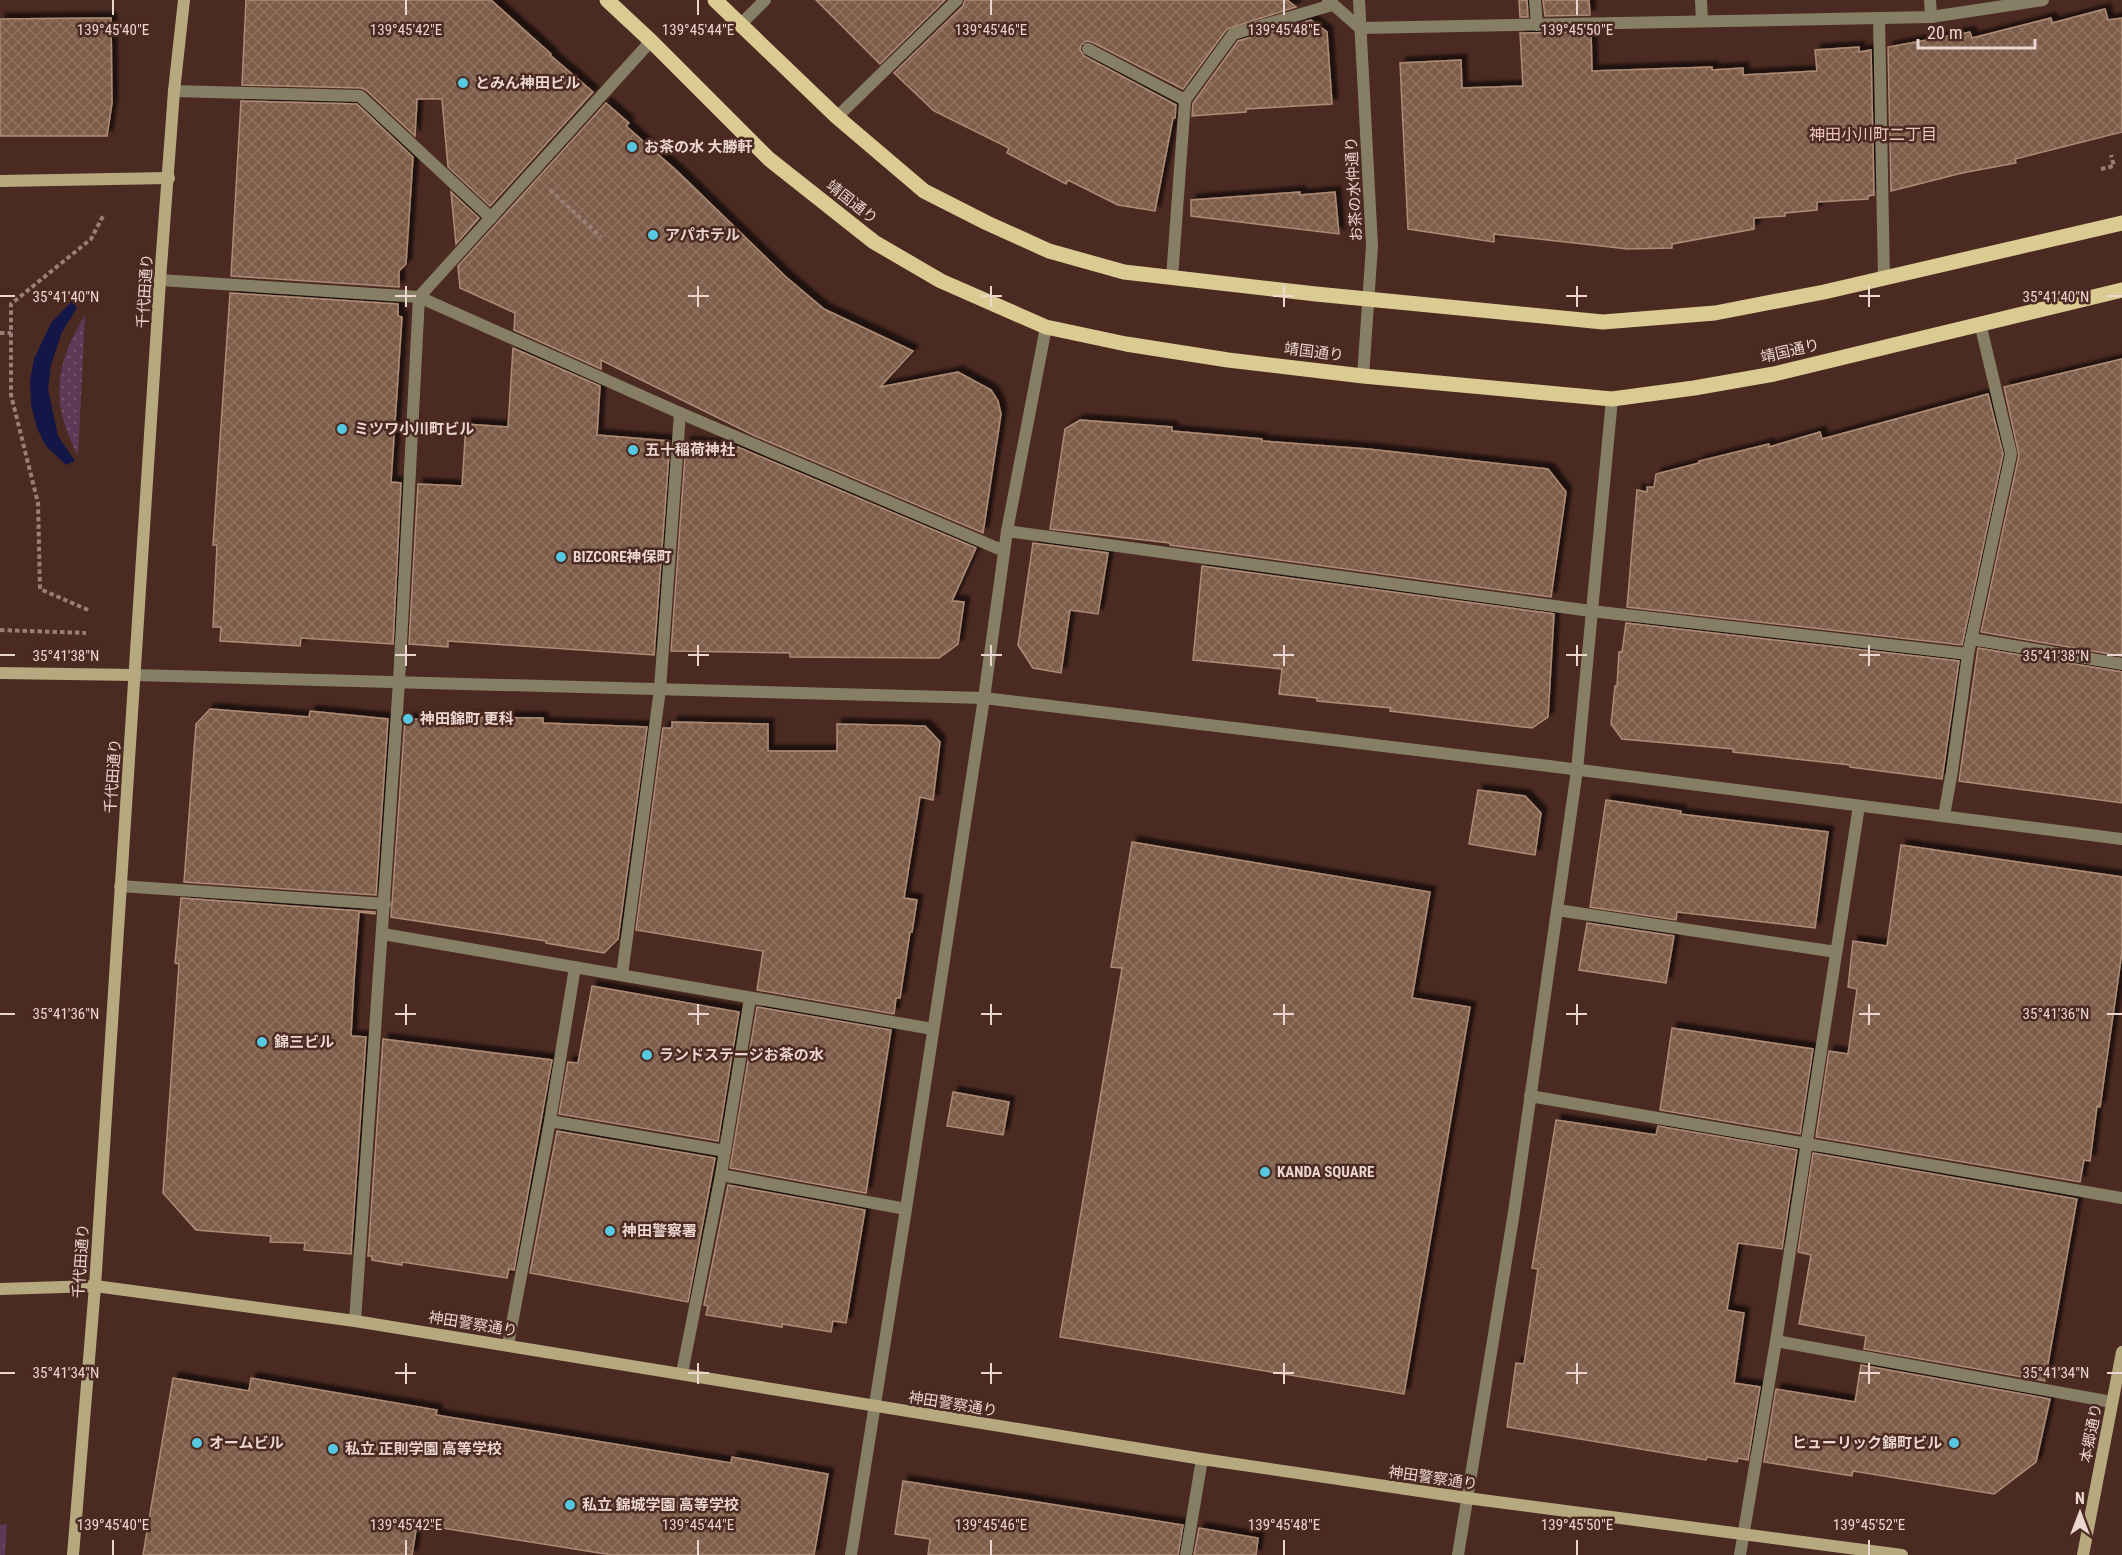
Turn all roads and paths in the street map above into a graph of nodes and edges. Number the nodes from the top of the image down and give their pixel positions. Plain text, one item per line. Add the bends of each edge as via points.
1 (184, 0) edge
2 (607, 0) edge
3 (715, 0) edge
4 (765, 0) edge
5 (957, 0) edge
6 (1359, 0) edge
7 (1535, 0) edge
8 (1701, 0) edge
9 (1930, 0) edge
10 (2043, 0) edge
11 (1330, 3) edge
12 (1931, 17) junction
13 (1879, 18) junction
14 (1702, 21) junction
15 (741, 24) junction
16 (1537, 25) junction
17 (1360, 28) junction
18 (651, 42) junction
19 (1088, 49) dead end
20 (174, 91) junction
21 (1185, 100) junction
22 (837, 117) junction
23 (2111, 155) dead end
24 (2101, 169) dead end
25 (532, 173) junction
26 (169, 178) junction
27 (0, 182) edge
28 (103, 216) dead end
29 (491, 219) junction
30 (2122, 223) edge
31 (601, 237) dead end
32 (1172, 278) junction
33 (1884, 279) junction
34 (160, 280) junction
35 (2122, 290) edge
36 (420, 297) junction
37 (1368, 299) junction
38 (1980, 323) junction
39 (1046, 327) junction
40 (0, 333) edge
41 (11, 333) junction
42 (1363, 376) junction
43 (1612, 399) junction
44 (680, 413) junction
45 (1007, 531) junction
46 (1004, 551) junction
47 (88, 610) dead end
48 (1591, 611) junction
49 (0, 630) edge
50 (86, 633) dead end
51 (1971, 639) junction
52 (1968, 654) junction
53 (2122, 663) edge
54 (0, 673) edge
55 (135, 675) junction
56 (399, 682) junction
57 (660, 689) junction
58 (984, 698) junction
59 (1577, 770) junction
60 (1859, 806) junction
61 (1944, 816) junction
62 (2122, 839) edge
63 (120, 886) junction
64 (385, 904) junction
65 (1557, 910) junction
66 (383, 934) junction
67 (1836, 952) junction
68 (575, 967) junction
69 (622, 975) junction
70 (750, 998) junction
71 (933, 1029) junction
72 (1530, 1096) junction
73 (550, 1121) junction
74 (1806, 1144) junction
75 (725, 1151) junction
76 (721, 1175) junction
77 (2122, 1198) edge
78 (906, 1209) junction
79 (95, 1286) junction
80 (0, 1289) edge
81 (355, 1321) junction
82 (1776, 1341) junction
83 (508, 1345) junction
84 (2122, 1352) edge
85 (682, 1373) junction
86 (2112, 1402) junction
87 (873, 1407) junction
88 (1202, 1459) junction
89 (1467, 1498) junction
90 (1743, 1536) junction
91 (73, 1555) edge
92 (851, 1555) edge
93 (1186, 1555) edge
94 (1458, 1555) edge
95 (1740, 1555) edge
96 (1902, 1555) edge
97 (2083, 1555) edge

1 - 20 street, 千代田通り
2 - 18 main road, 靖国通り
3 - 15 main road
4 - 15 street
5 - 22 street
6 - 17 street, お茶の水仲通り
7 - 16 street
8 - 14 street
9 - 12 street
10 - 12 street
11 - 17 street
11 - 21 street via 1233,34
12 - 13 street
13 - 14 street
13 - 33 street
14 - 16 street
15 - 22 main road
16 - 17 street
17 - 37 street, お茶の水仲通り via 1372,246
18 - 25 street
18 - 39 main road, 靖国通り via 769,159 874,242 941,281
19 - 21 street
20 - 26 street, 千代田通り
20 - 29 street via 360,96
21 - 32 street
22 - 32 main road via 924,191 987,223 1049,251 1124,272
23 - 24 path via 2114,166
25 - 29 street
25 - 31 path
26 - 27 street
26 - 34 street, 千代田通り
28 - 41 path via 91,239 11,304
29 - 36 street
30 - 33 main road
32 - 37 main road
33 - 37 main road via 1715,314 1603,322
34 - 36 street
34 - 55 street, 千代田通り
35 - 38 main road, 靖国通り
36 - 44 street
36 - 56 street
37 - 42 street, お茶の水仲通り
38 - 43 main road, 靖国通り via 1774,374
38 - 51 street via 2011,454
39 - 42 main road, 靖国通り via 1228,360
39 - 45 street
40 - 41 path
41 - 47 path via 11,395 38,503 40,589
42 - 43 main road, 靖国通り
43 - 48 street
44 - 46 street
44 - 57 street
45 - 46 street
45 - 48 street
46 - 58 street
48 - 52 street
48 - 59 street
49 - 50 path
51 - 52 street
51 - 53 street
52 - 61 street
54 - 55 street
55 - 56 street
55 - 63 street, 千代田通り
56 - 57 street
56 - 64 street
57 - 58 street
57 - 69 street
58 - 59 street
58 - 71 street
59 - 60 street
59 - 65 street
60 - 61 street
60 - 67 street
61 - 62 street
63 - 64 street
63 - 79 street, 千代田通り
64 - 66 street
65 - 67 street
65 - 72 street
66 - 68 street
66 - 81 street
67 - 74 street
68 - 69 street
68 - 73 street
69 - 70 street
70 - 71 street
70 - 75 street
71 - 78 street
72 - 74 street
72 - 89 street
73 - 75 street
73 - 83 street
74 - 77 street
74 - 82 street
75 - 76 street
76 - 78 street
76 - 85 street
78 - 87 street
79 - 80 street, 神田警察通り
79 - 81 street, 神田警察通り
79 - 91 street, 千代田通り
81 - 83 street, 神田警察通り
82 - 86 street
82 - 90 street
83 - 85 street, 神田警察通り
84 - 86 street, 本郷通り
85 - 87 street, 神田警察通り
86 - 97 street, 本郷通り
87 - 88 street, 神田警察通り
87 - 92 street
88 - 89 street, 神田警察通り
88 - 93 street
89 - 90 street, 神田警察通り
89 - 94 street
90 - 95 street
90 - 96 street, 神田警察通り

